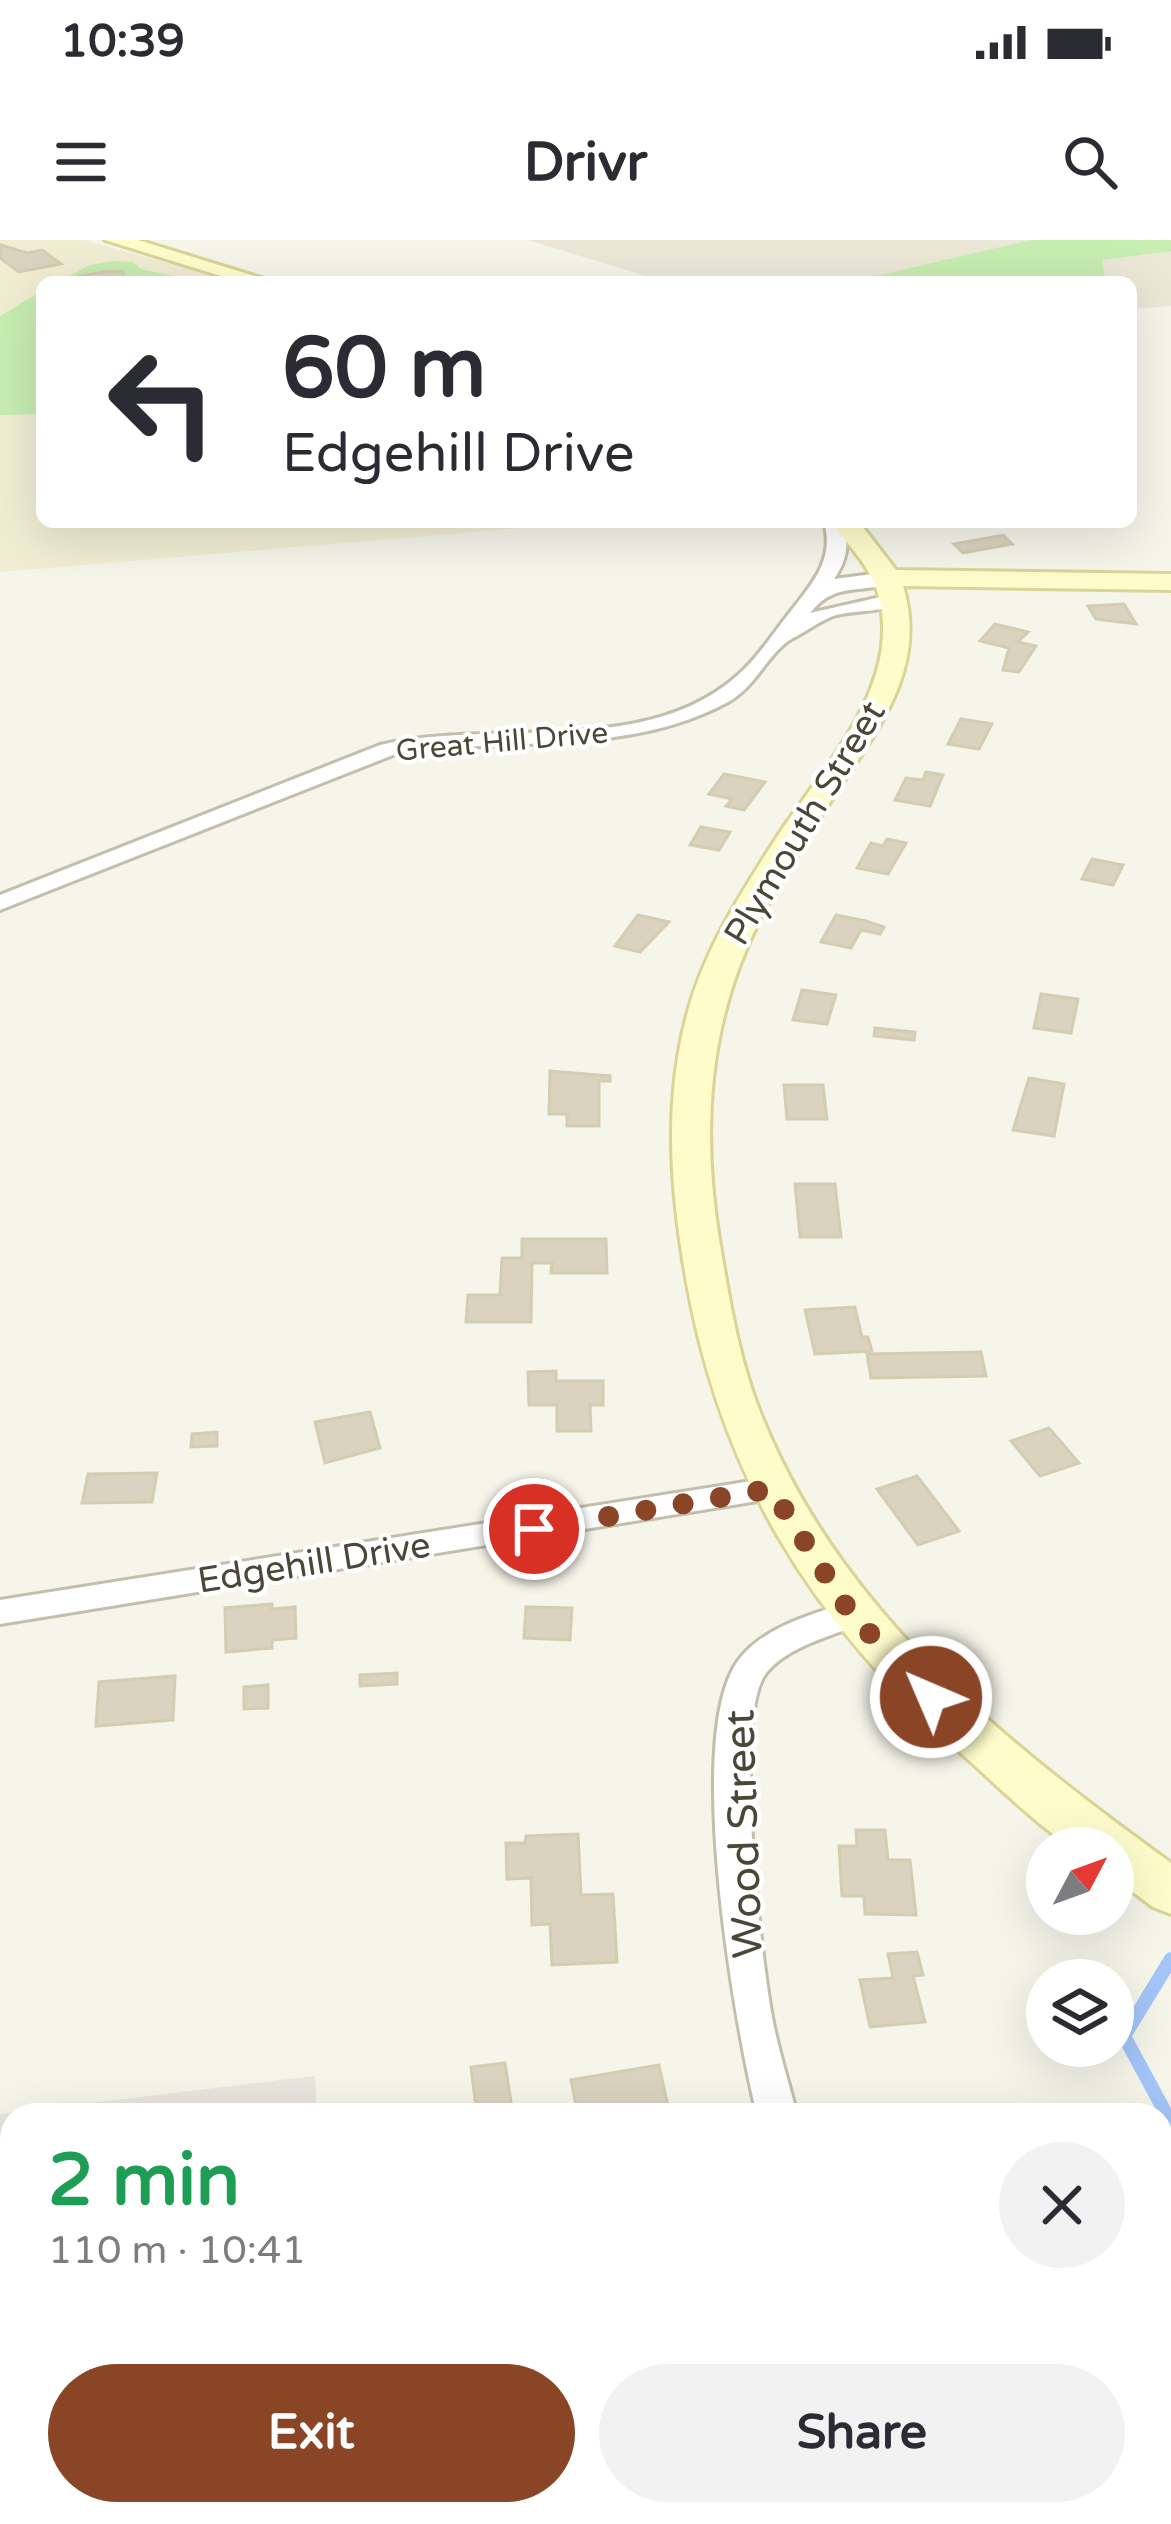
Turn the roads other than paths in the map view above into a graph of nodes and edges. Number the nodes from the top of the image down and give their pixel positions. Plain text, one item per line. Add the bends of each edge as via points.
1 (115, 240) edge
2 (242, 276) edge
3 (835, 528) edge
4 (848, 528) edge
5 (1171, 582) edge
6 (891, 589) junction
7 (800, 608) junction
8 (784, 636) junction
9 (0, 903) edge
10 (771, 1489) junction
11 (0, 1612) edge
12 (851, 1614) junction
13 (1087, 1827) edge
14 (1134, 1864) edge
15 (1171, 1892) edge
16 (774, 2103) edge

1 - 2 main road
3 - 7 street, Great Hill Drive via 838,559
4 - 6 main road
5 - 6 main road
6 - 7 street via 828,587
6 - 8 street, Great Hill Drive
6 - 10 main road, Plymouth Street via 898,634 881,697 741,924 712,987 695,1058 693,1186 712,1334 742,1431
7 - 8 street, Great Hill Drive
8 - 9 street, Great Hill Drive via 736,687 670,721 388,750
10 - 11 street, Edgehill Drive
10 - 12 main road, Plymouth Street
12 - 13 main road, Plymouth Street via 946,1711
12 - 16 street, Wood Street via 756,1661 734,1715 753,2015
14 - 15 main road, Plymouth Street

